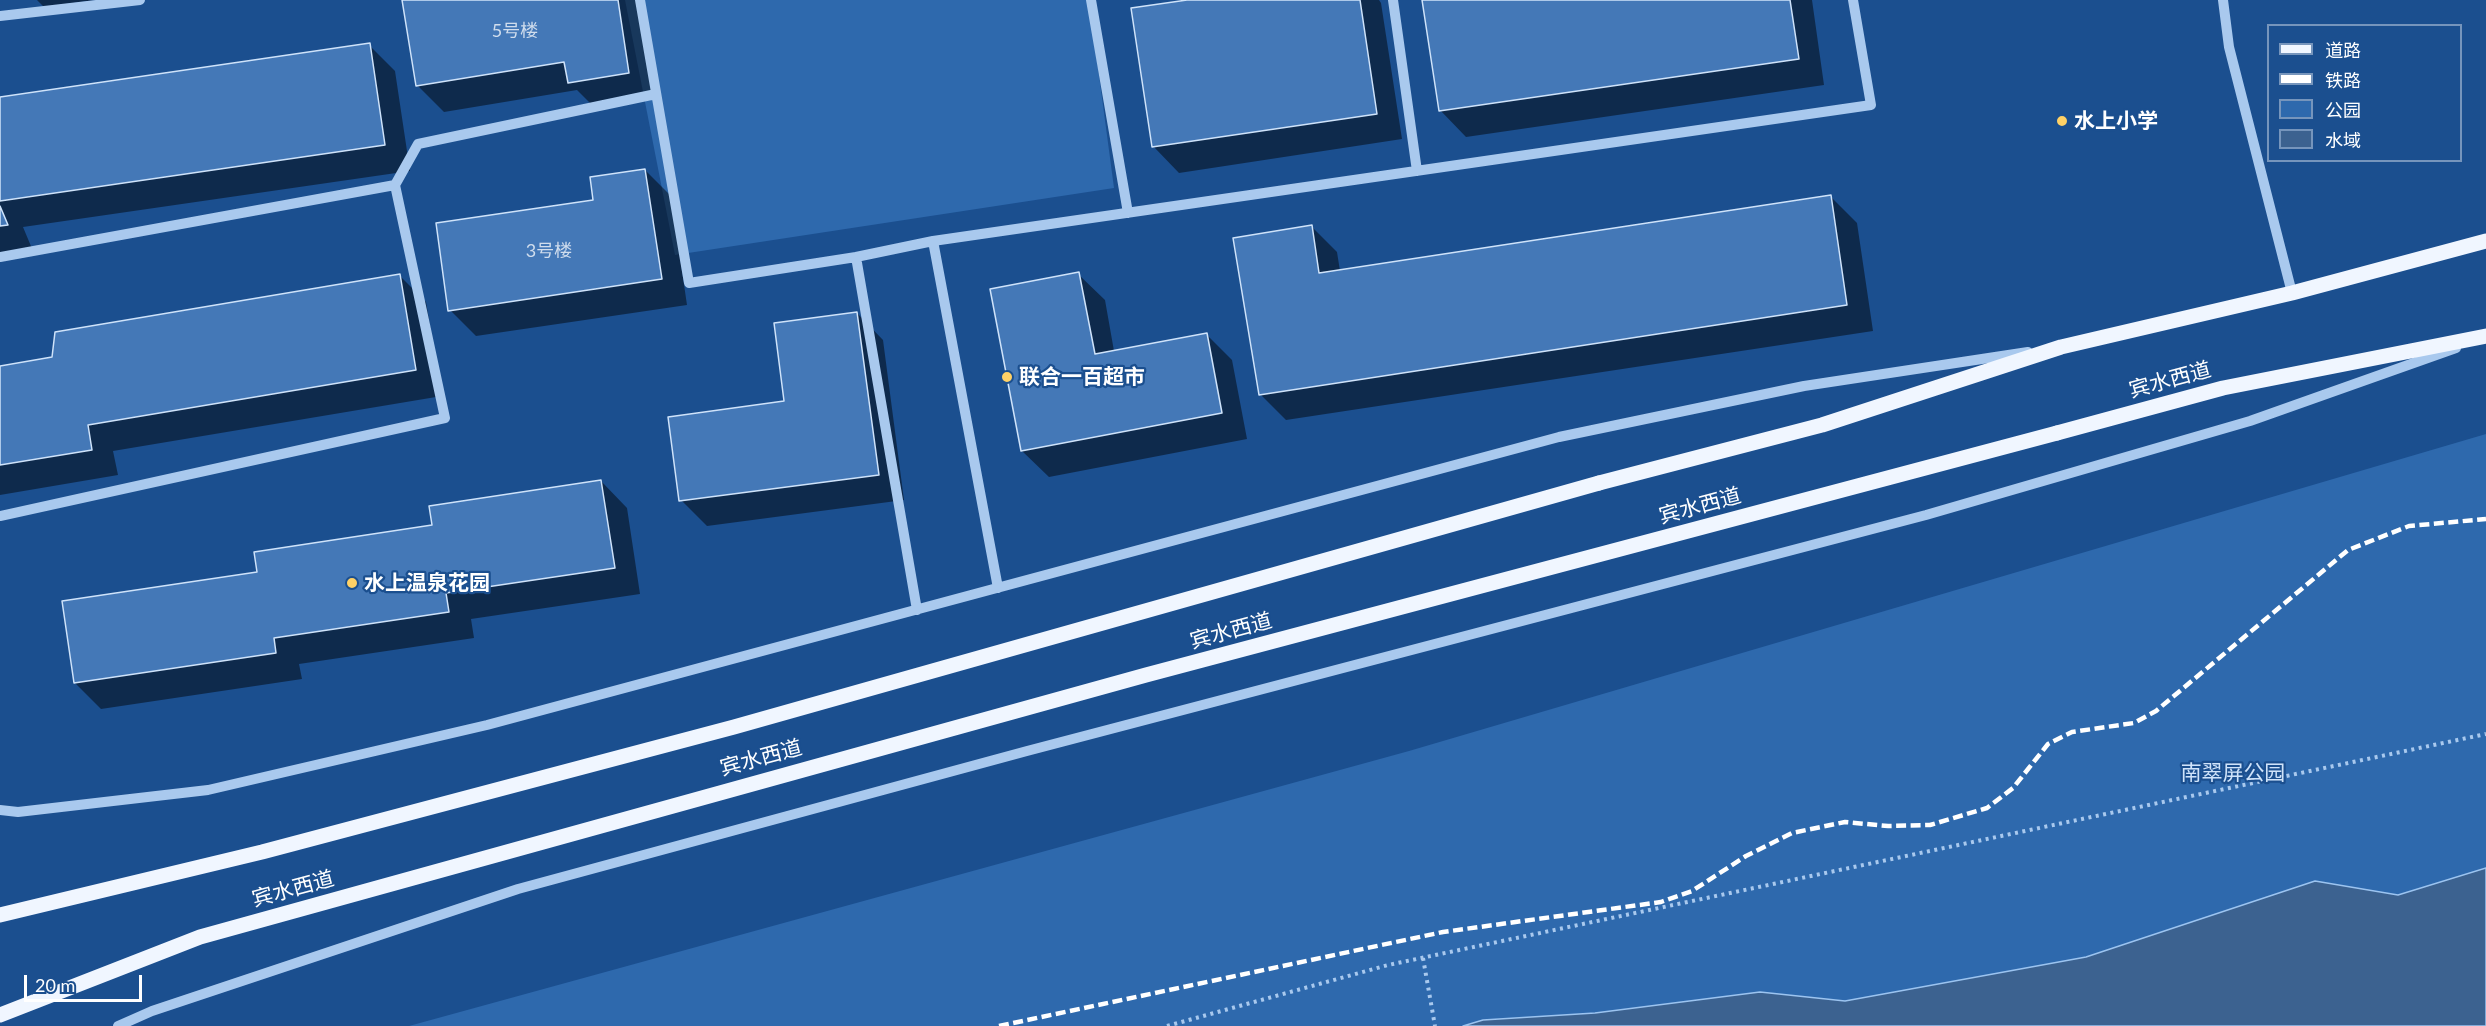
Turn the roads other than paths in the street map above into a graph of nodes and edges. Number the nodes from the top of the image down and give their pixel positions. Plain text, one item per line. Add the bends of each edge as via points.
1 (140, 0) edge
2 (640, 0) edge
3 (1090, 0) edge
4 (1393, 0) edge
5 (1853, 0) edge
6 (2223, 0) edge
7 (0, 16) edge
8 (656, 94) junction
9 (1417, 171) junction
10 (395, 185) junction
11 (1128, 213) junction
12 (933, 241) junction
13 (2486, 241) edge
14 (0, 257) edge
15 (856, 257) junction
16 (2292, 293) junction
17 (2486, 336) edge
18 (2061, 347) junction
19 (0, 516) edge
20 (999, 588) junction
21 (917, 610) junction
22 (0, 810) edge
23 (0, 915) edge
24 (0, 1015) edge
25 (118, 1026) edge

1 - 7 street
2 - 8 street
3 - 11 street
4 - 9 street
5 - 9 street via 1871,105
6 - 16 street via 2229,47
8 - 10 street via 418,144
8 - 15 street via 689,283
9 - 11 street
10 - 14 street
10 - 19 street via 445,418
11 - 12 street
12 - 15 street
12 - 20 street
13 - 16 main road, 宾水西道
15 - 21 street
16 - 18 main road, 宾水西道
17 - 24 main road, 宾水西道, bridge via 2223,388 1146,675 211,934
17 - 25 street via 2250,421 1926,515 518,888 152,1011
18 - 20 street via 1804,386 1559,437
18 - 23 main road, 宾水西道, bridge via 1822,425 1599,483 734,727 262,852
20 - 21 street
21 - 22 street via 487,724 208,790 18,812

